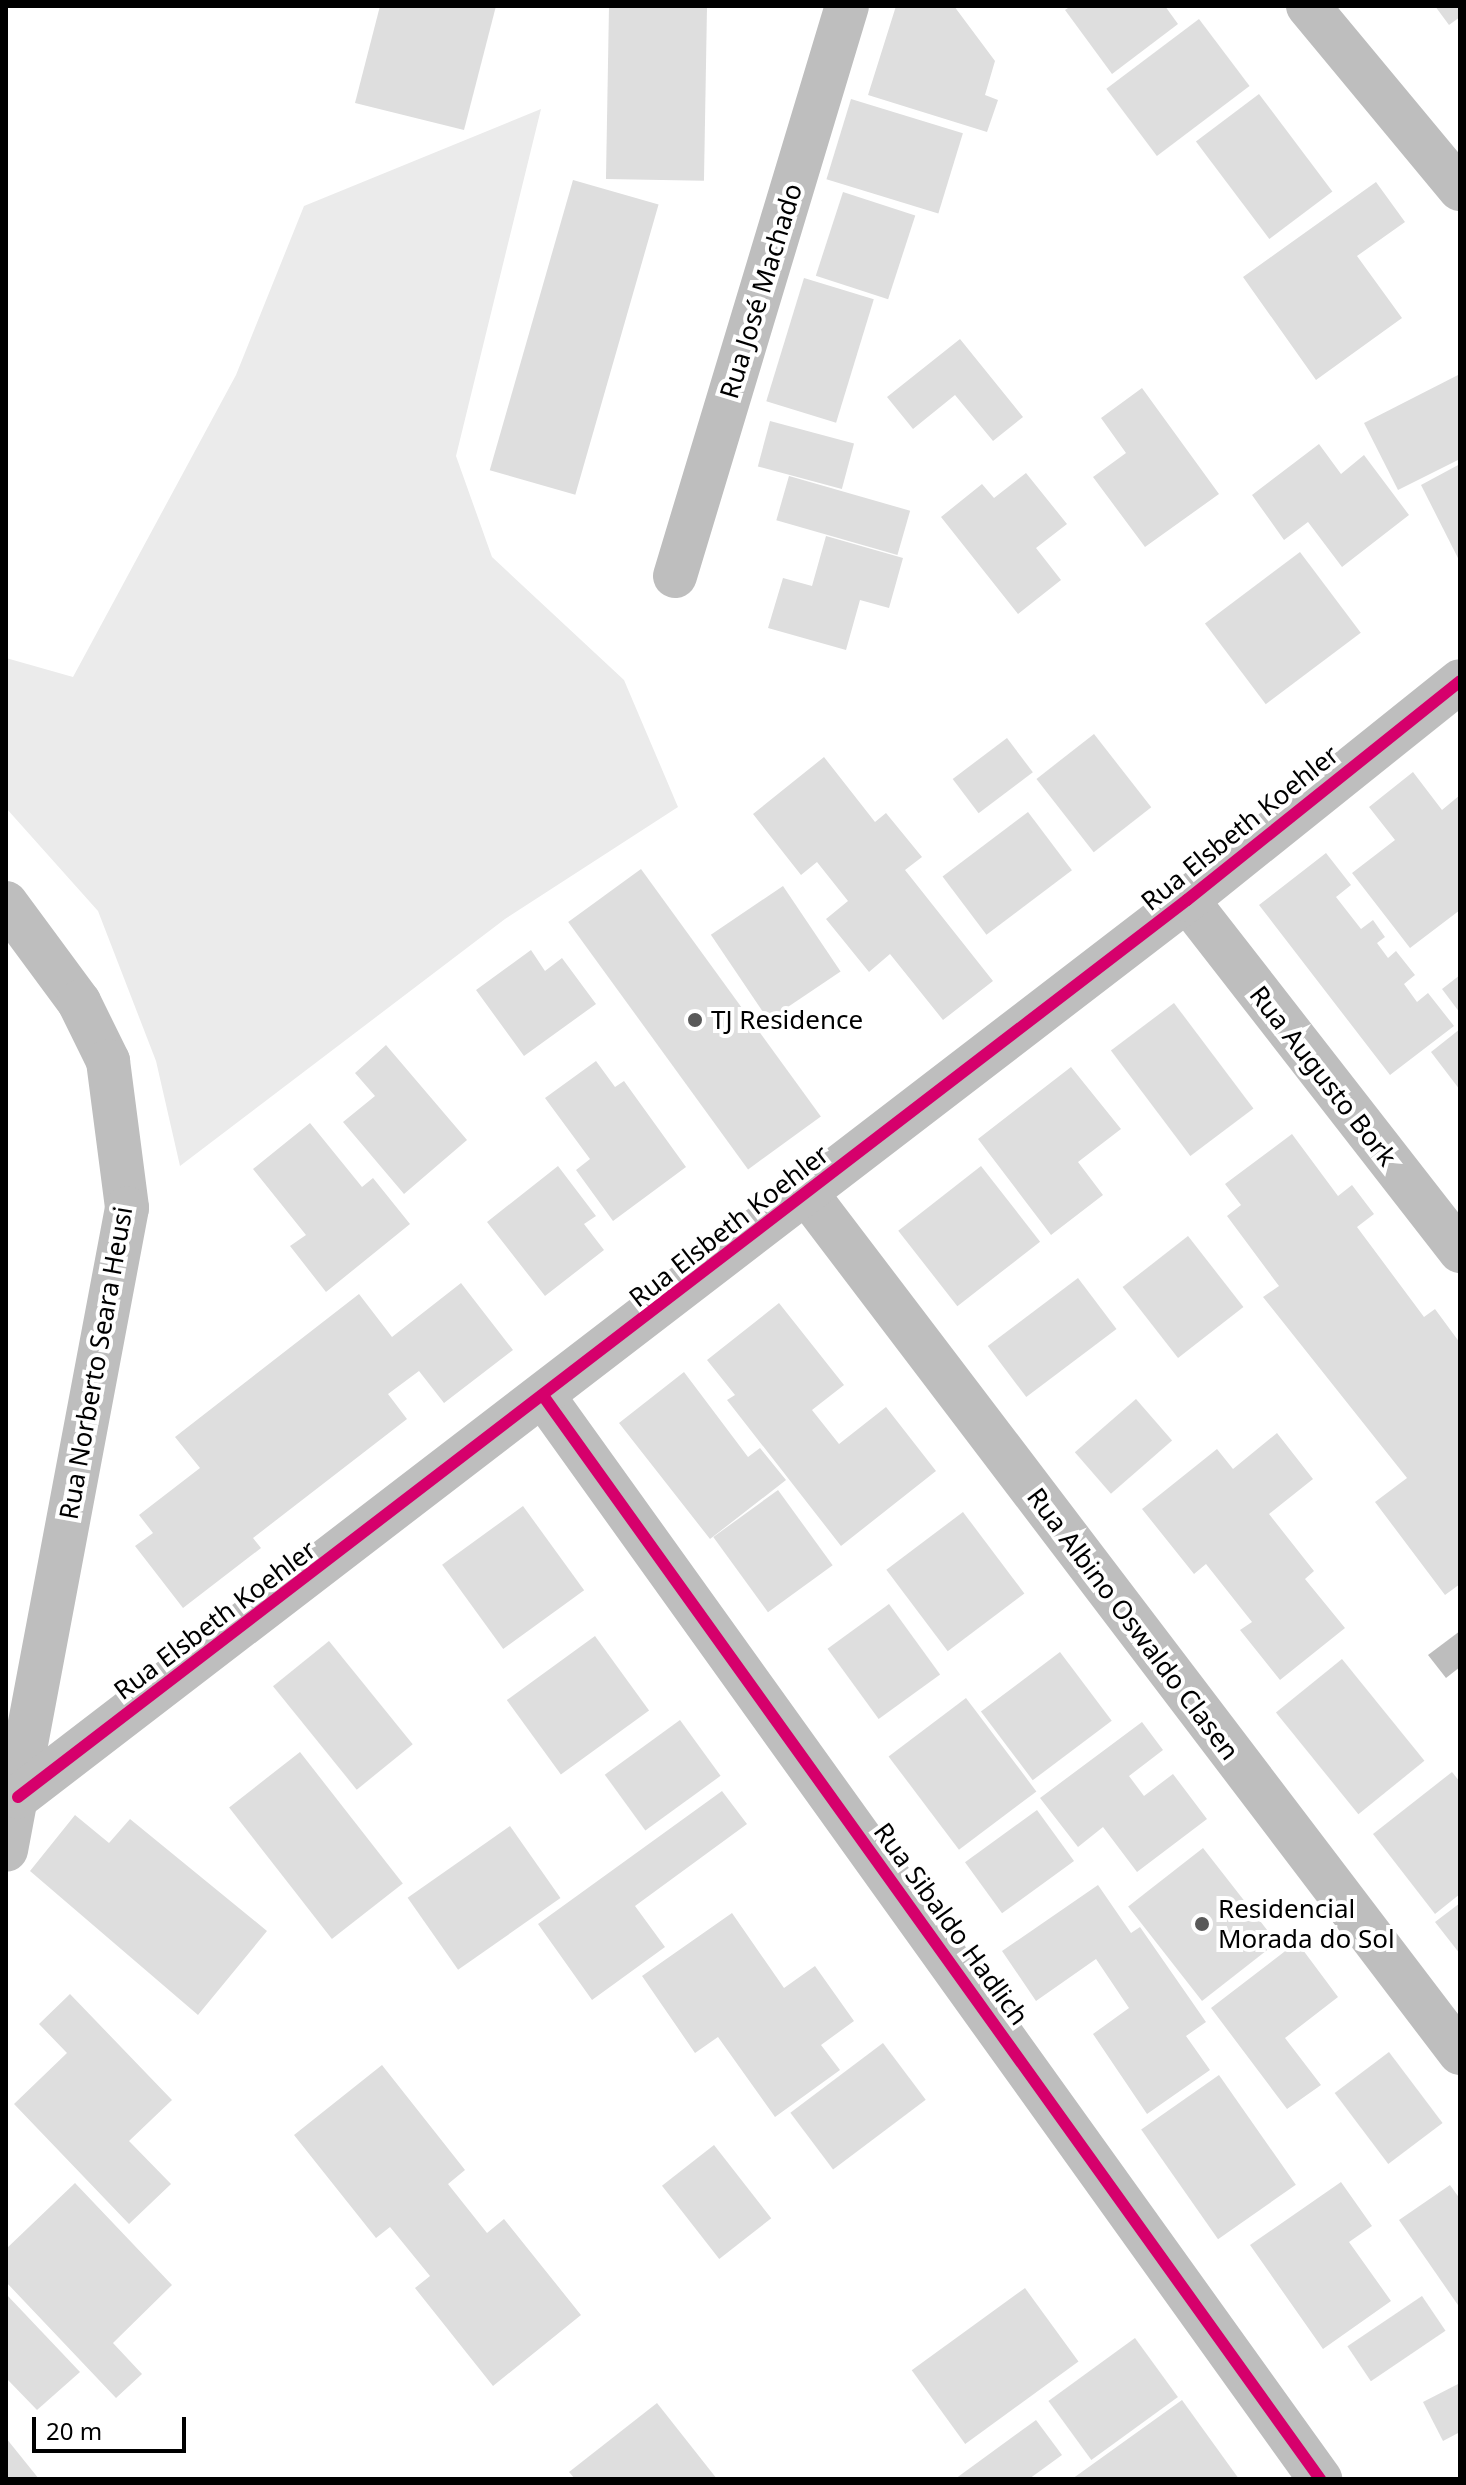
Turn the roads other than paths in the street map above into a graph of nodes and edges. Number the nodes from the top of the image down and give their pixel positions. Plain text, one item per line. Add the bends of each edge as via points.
1 (847, 6) edge
2 (1308, 6) edge
3 (1460, 189) edge
4 (675, 576) dead end
5 (1460, 681) edge
6 (1187, 900) junction
7 (6, 903) edge
8 (807, 1194) junction
9 (1460, 1251) edge
10 (544, 1397) junction
11 (18, 1797) junction
12 (6, 1850) edge
13 (1460, 2053) edge
14 (1320, 2479) edge

1 - 4 street, Rua José Machado
2 - 3 street
5 - 6 street, Rua Elsbeth Koehler
6 - 8 street, Rua Elsbeth Koehler
6 - 9 street, Rua Augusto Bork
7 - 11 street, Rua Norberto Seara Heusi via 79,1002 108,1061 127,1208
8 - 10 street, Rua Elsbeth Koehler
8 - 13 street, Rua Albino Oswaldo Clasen
10 - 11 street, Rua Elsbeth Koehler
10 - 14 street, Rua Sibaldo Hadlich
11 - 12 street, Rua Norberto Seara Heusi

